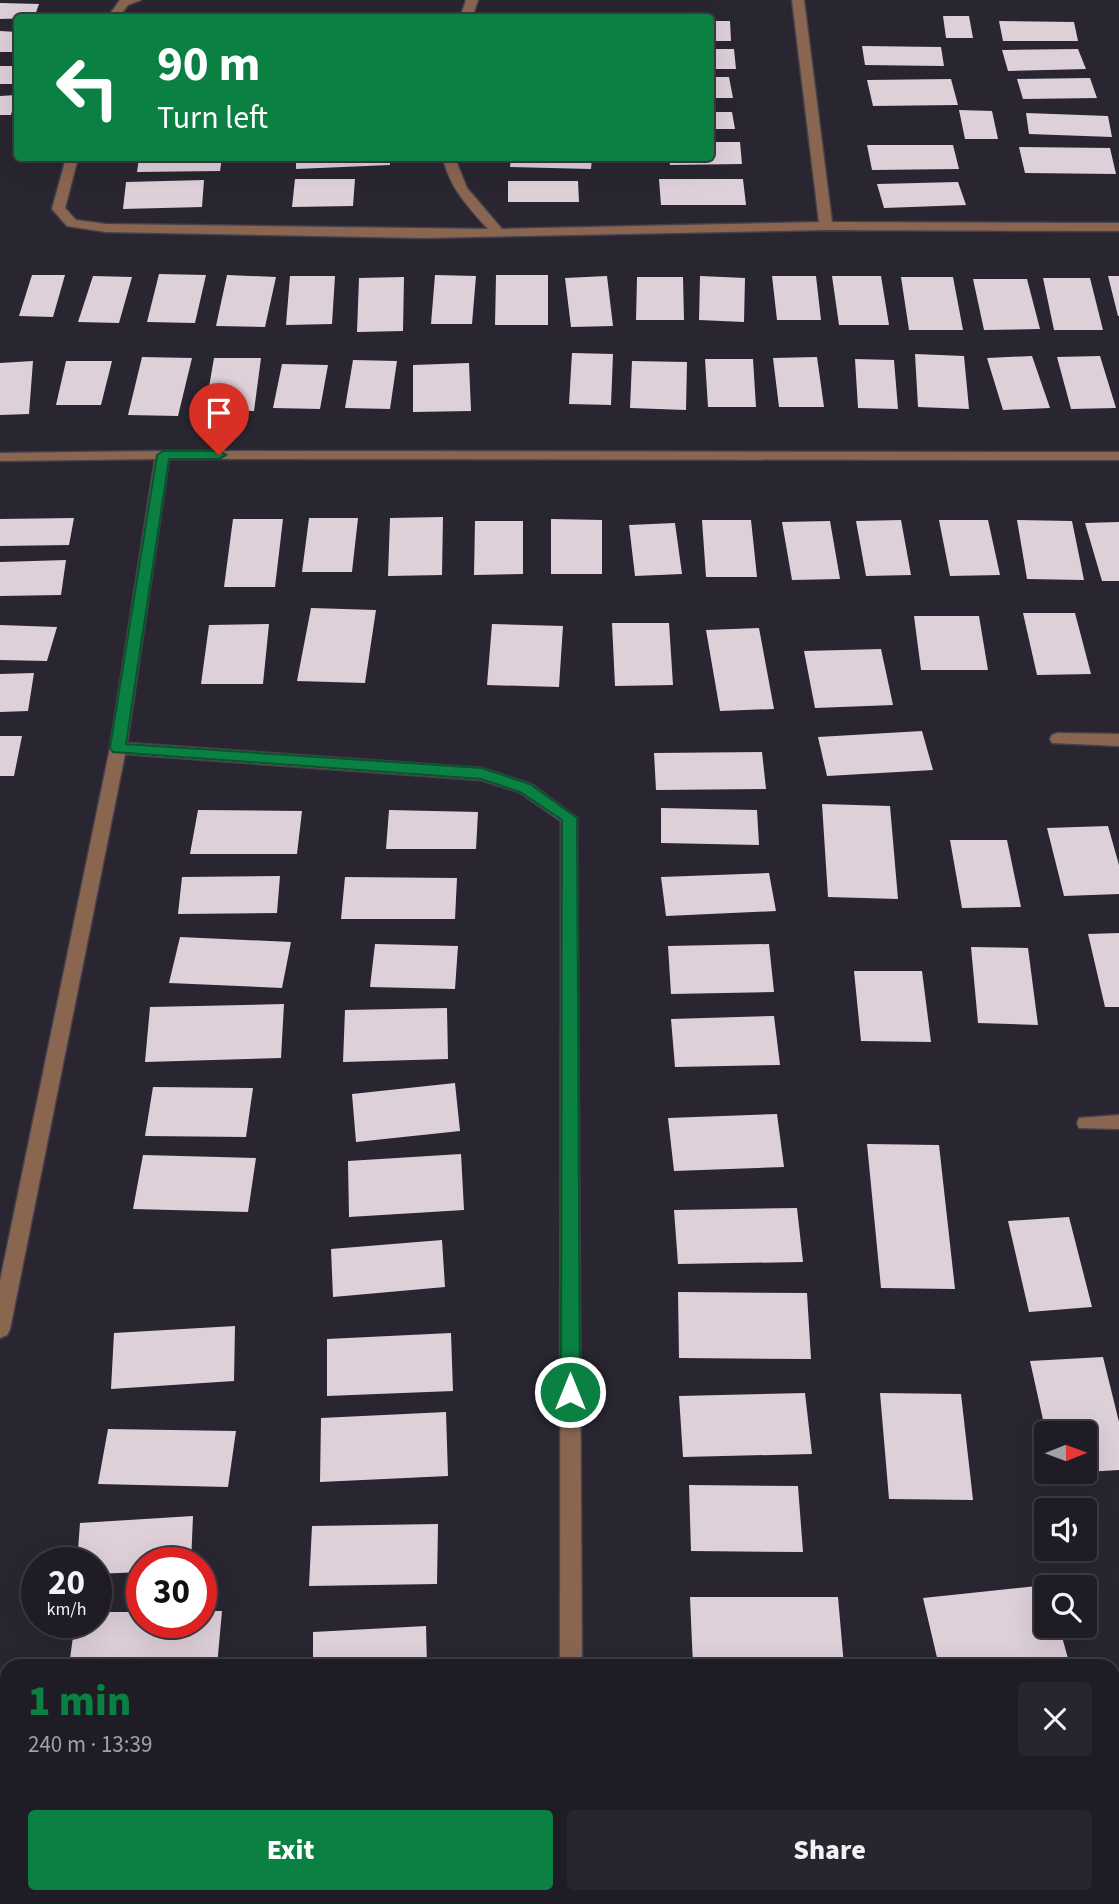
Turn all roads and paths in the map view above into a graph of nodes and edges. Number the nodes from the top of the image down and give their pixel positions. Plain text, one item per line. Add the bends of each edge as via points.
1 (135, 0) edge
2 (798, 0) edge
3 (116, 14) edge
4 (71, 161) edge
5 (449, 161) edge
6 (826, 226) junction
7 (1119, 227) edge
8 (499, 233) junction
9 (163, 455) junction
10 (1119, 456) edge
11 (0, 457) edge
12 (1058, 739) dead end
13 (1119, 740) edge
14 (118, 748) junction
15 (1119, 1122) edge
16 (1086, 1123) dead end
17 (0, 1329) edge
18 (571, 1659) edge

1 - 3 street via 124,2
2 - 6 street
4 - 8 street via 58,209 72,223 106,228
5 - 8 street via 468,198
6 - 7 street
6 - 8 street
9 - 10 street
9 - 11 street
9 - 14 street
12 - 13 street
14 - 17 street
14 - 18 street via 482,774 525,788 569,818
15 - 16 street

